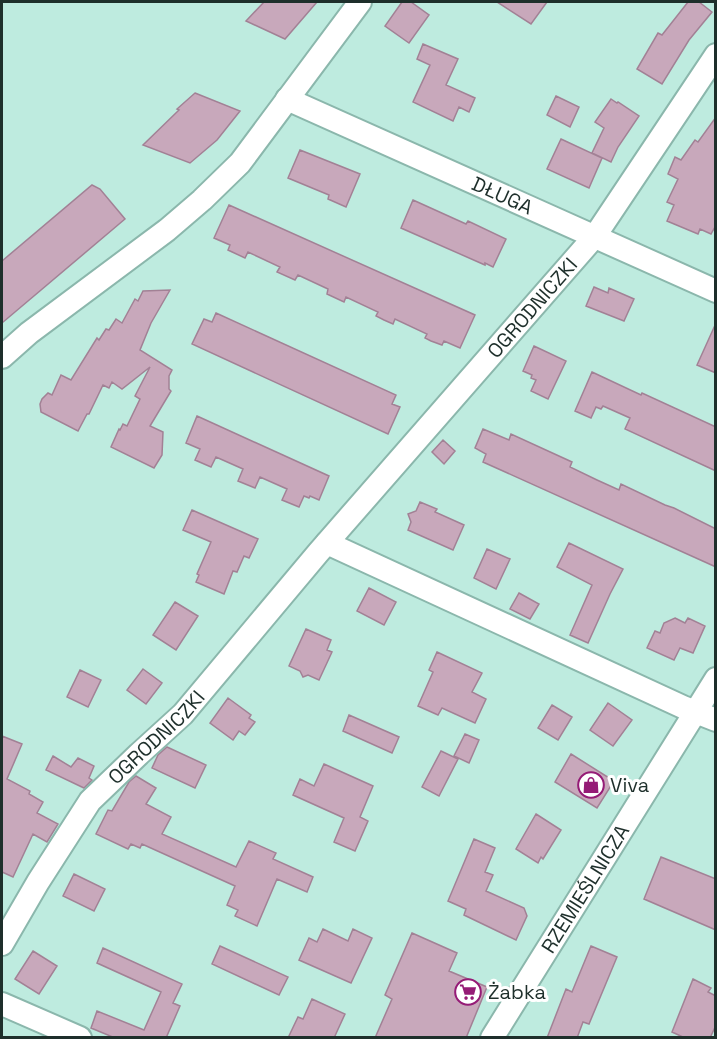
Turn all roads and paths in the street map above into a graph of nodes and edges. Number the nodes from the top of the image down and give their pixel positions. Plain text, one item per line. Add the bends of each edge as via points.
1 (360, 2) edge
2 (716, 55) edge
3 (287, 99) junction
4 (595, 236) junction
5 (716, 291) edge
6 (2, 357) edge
7 (327, 543) junction
8 (716, 679) edge
9 (694, 711) junction
10 (716, 720) edge
11 (2, 944) edge
12 (2, 1004) edge
13 (80, 1038) edge
14 (492, 1038) edge

1 - 3 street
2 - 4 street, OGRODNICZKI
3 - 4 street, DŁUGA
3 - 6 street via 240,163 202,200
4 - 5 street, DŁUGA
4 - 7 street, OGRODNICZKI
7 - 9 street
7 - 11 street, OGRODNICZKI via 183,714 90,801
8 - 9 street, RZEMIEŚLNICZA
9 - 10 street
9 - 14 street, RZEMIEŚLNICZA
12 - 13 street

